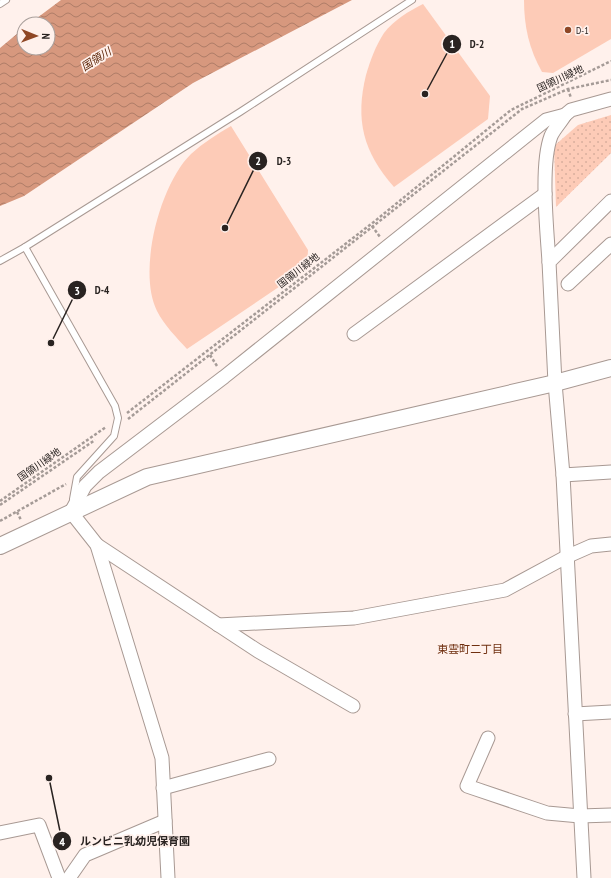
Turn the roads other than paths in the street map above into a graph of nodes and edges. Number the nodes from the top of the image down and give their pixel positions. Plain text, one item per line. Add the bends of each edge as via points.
1 (6, 0) edge
2 (412, 0) edge
3 (0, 4) edge
4 (611, 99) edge
5 (565, 116) junction
6 (546, 194) junction
7 (611, 201) edge
8 (611, 244) edge
9 (25, 247) junction
10 (0, 261) edge
11 (549, 262) junction
12 (568, 284) dead end
13 (354, 334) dead end
14 (611, 368) edge
15 (554, 383) junction
16 (611, 472) edge
17 (563, 475) junction
18 (71, 512) junction
19 (611, 544) edge
20 (97, 545) junction
21 (0, 546) edge
22 (566, 557) junction
23 (218, 625) junction
24 (353, 706) dead end
25 (611, 712) edge
26 (575, 714) junction
27 (488, 738) dead end
28 (269, 760) dead end
29 (163, 788) junction
30 (611, 815) edge
31 (580, 816) junction
32 (166, 821) junction
33 (0, 833) edge
34 (59, 878) edge
35 (69, 878) edge
36 (168, 878) edge
37 (584, 878) edge

1 - 3 lane
2 - 9 lane
4 - 5 street via 571,110
5 - 6 street via 552,136 547,152
5 - 18 street via 546,120 230,372 99,472 85,486
6 - 11 street
6 - 13 street
7 - 11 street
8 - 12 street
9 - 10 lane
9 - 18 lane via 115,406 118,418 114,436 76,477
11 - 15 street
14 - 15 street
15 - 17 street
15 - 18 street via 147,477
16 - 17 street
17 - 22 street
18 - 20 street
18 - 21 street
19 - 22 street via 591,546
20 - 23 street
20 - 29 street via 162,758
22 - 23 street via 505,590 354,618
22 - 26 street
23 - 24 street
25 - 26 street
26 - 31 street
27 - 31 street via 467,786 547,813
28 - 29 street
29 - 32 street
30 - 31 street
31 - 37 street
32 - 35 street via 85,855
32 - 36 street
33 - 34 street via 39,824

